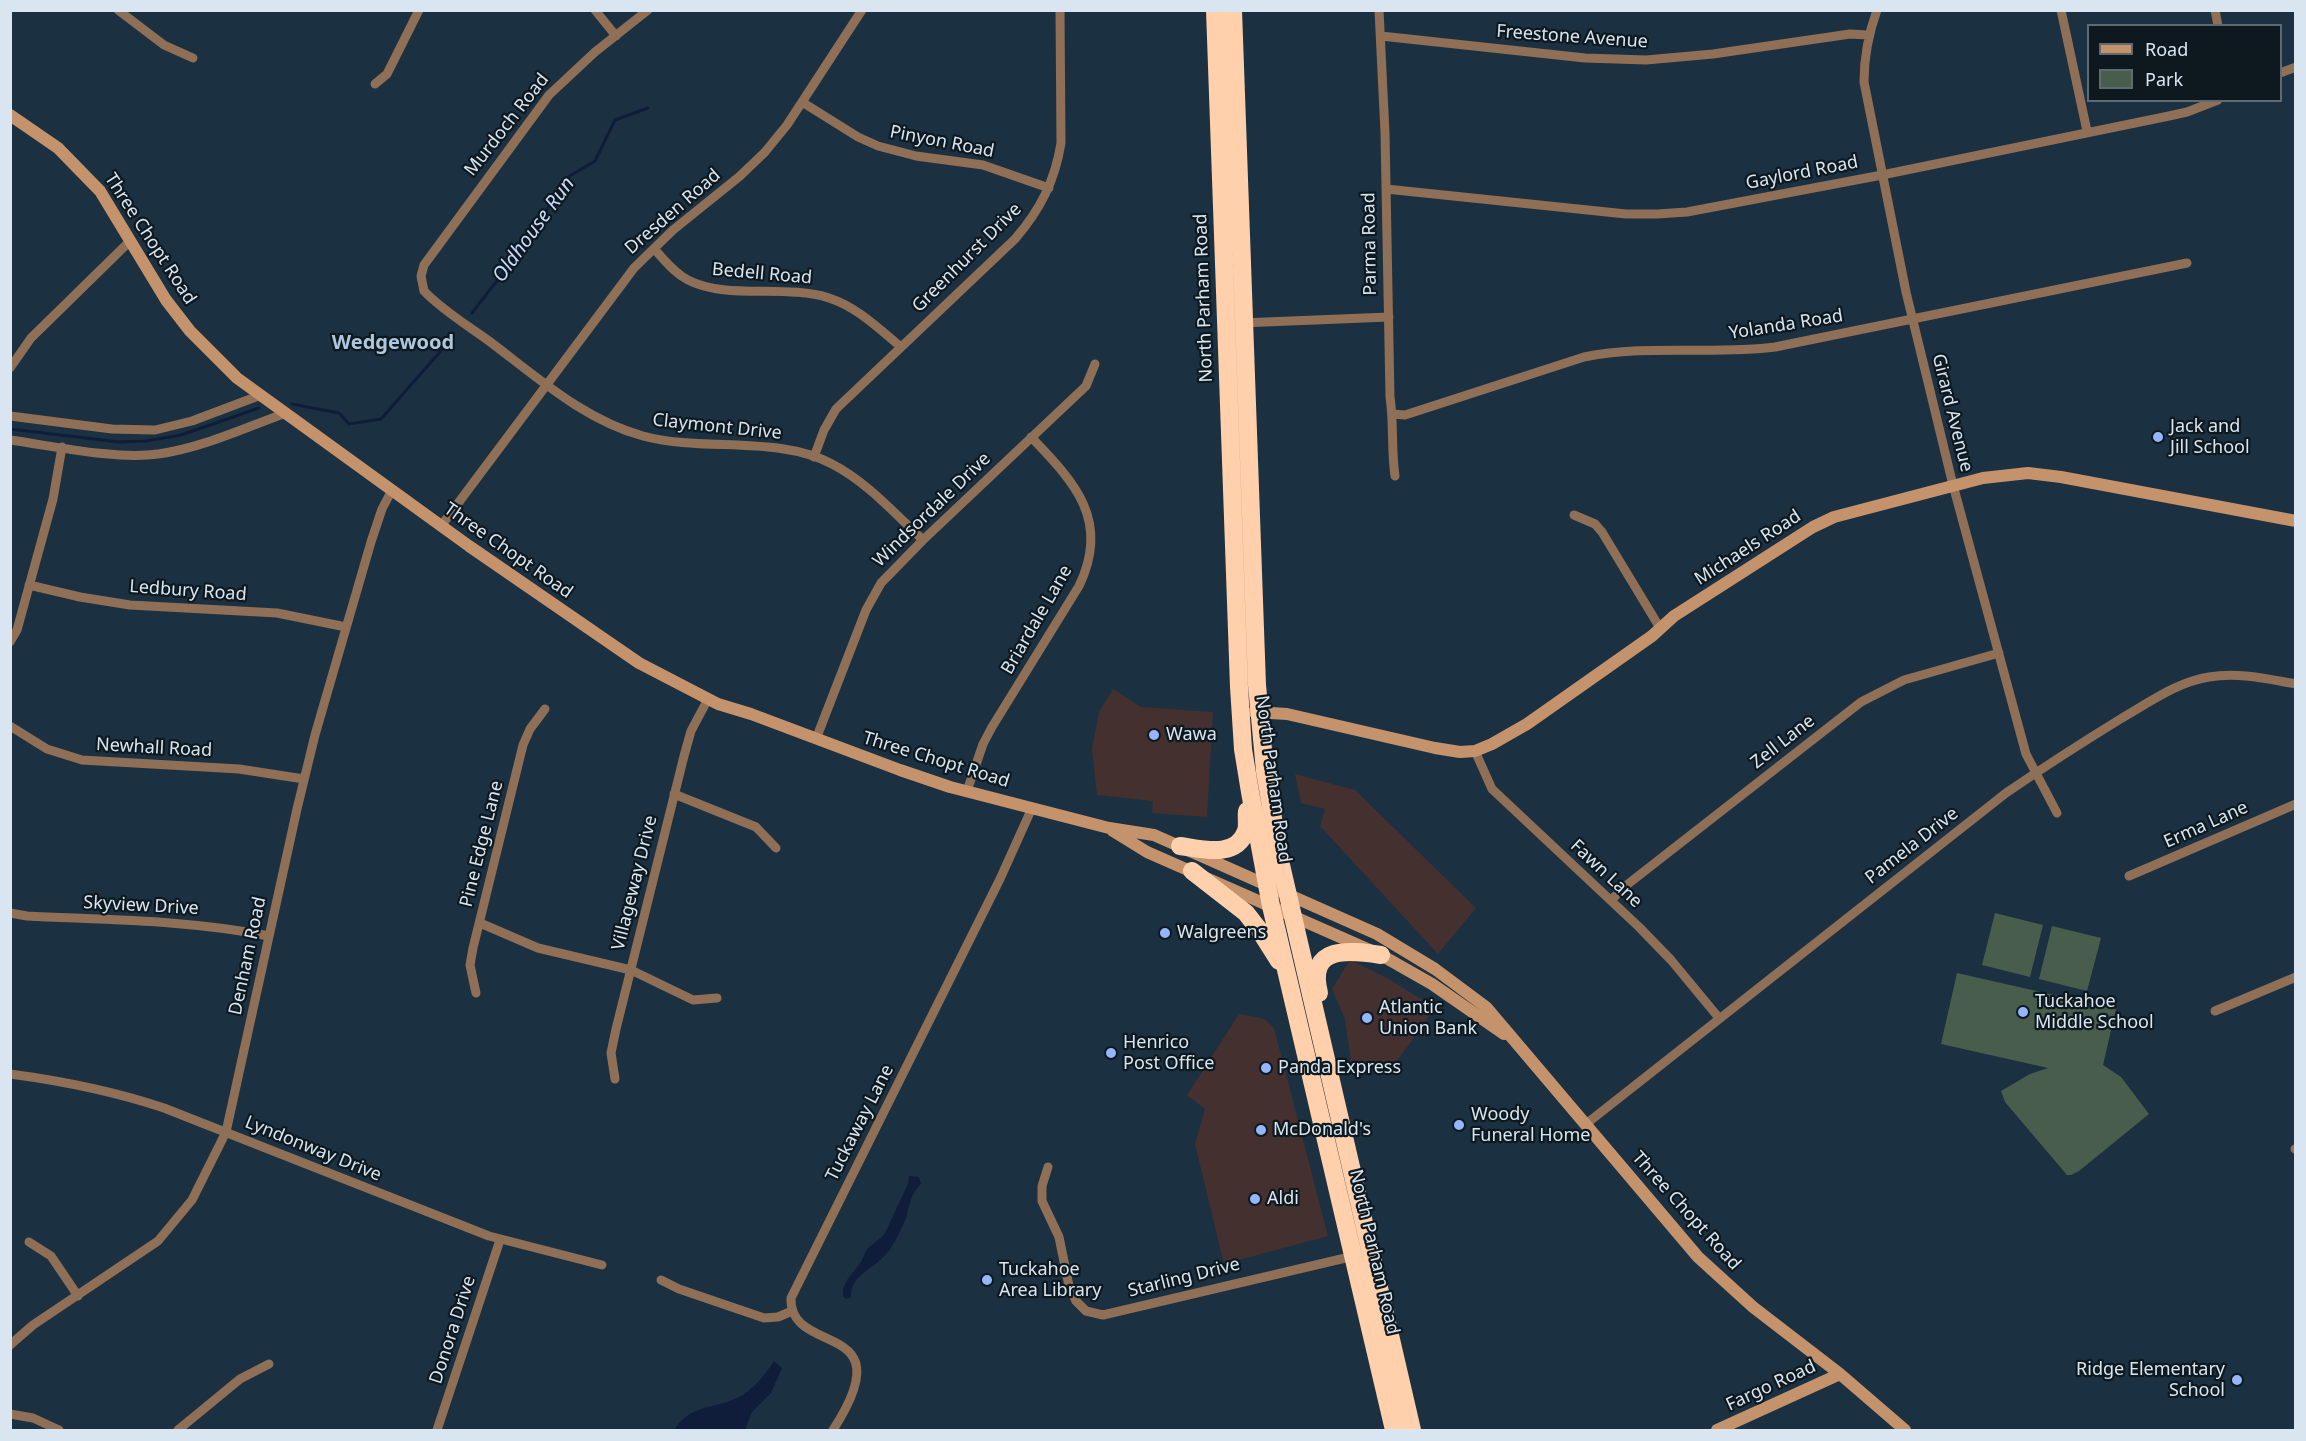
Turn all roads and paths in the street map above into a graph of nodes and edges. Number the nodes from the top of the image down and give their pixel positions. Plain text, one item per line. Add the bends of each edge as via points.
1 (118, 10) edge
2 (419, 10) edge
3 (595, 10) edge
4 (648, 10) edge
5 (862, 10) edge
6 (1060, 10) edge
7 (1215, 10) edge
8 (1233, 10) edge
9 (1379, 10) edge
10 (1877, 10) edge
11 (2061, 10) edge
12 (1868, 35) junction
13 (616, 36) junction
14 (1381, 36) junction
15 (193, 58) dead end
16 (375, 84) dead end
17 (802, 102) junction
18 (2213, 102) edge
19 (10, 115) edge
20 (2087, 131) junction
21 (1882, 175) junction
22 (1049, 188) junction
23 (1386, 189) junction
24 (130, 241) junction
25 (654, 249) junction
26 (2187, 263) dead end
27 (421, 283) joint
28 (1389, 317) junction
29 (1912, 320) junction
30 (1244, 323) junction
31 (1226, 324) junction
32 (900, 347) junction
33 (1095, 364) dead end
34 (10, 368) edge
35 (546, 384) junction
36 (261, 395) junction
37 (286, 413) junction
38 (1393, 414) junction
39 (10, 416) edge
40 (1031, 437) junction
41 (10, 440) edge
42 (62, 447) junction
43 (814, 457) junction
44 (1395, 476) dead end
45 (1953, 485) junction
46 (392, 490) junction
47 (1574, 515) dead end
48 (2295, 521) edge
49 (441, 526) junction
50 (923, 540) junction
51 (29, 585) junction
52 (346, 627) junction
53 (1660, 628) junction
54 (10, 642) edge
55 (1999, 653) junction
56 (2295, 684) edge
57 (708, 699) junction
58 (545, 709) dead end
59 (1250, 712) junction
60 (10, 726) edge
61 (816, 739) junction
62 (1475, 751) junction
63 (2036, 773) junction
64 (304, 779) junction
65 (968, 791) junction
66 (1250, 792) junction
67 (674, 794) junction
68 (2295, 804) edge
69 (1032, 808) junction
70 (2057, 813) dead end
71 (1109, 828) junction
72 (1180, 846) junction
73 (776, 848) dead end
74 (1192, 871) junction
75 (2129, 876) dead end
76 (1266, 884) junction
77 (1287, 893) junction
78 (1611, 900) junction
79 (1271, 906) junction
80 (10, 913) edge
81 (1292, 915) junction
82 (480, 923) junction
83 (269, 936) junction
84 (1381, 955) junction
85 (631, 970) junction
86 (1288, 976) junction
87 (2295, 977) edge
88 (476, 993) dead end
89 (717, 998) dead end
90 (2215, 1011) dead end
91 (1719, 1018) junction
92 (1515, 1041) junction
93 (1325, 1057) junction
94 (10, 1074) edge
95 (615, 1079) dead end
96 (1586, 1124) junction
97 (226, 1132) junction
98 (1048, 1167) dead end
99 (500, 1240) junction
100 (29, 1242) dead end
101 (1362, 1254) junction
102 (602, 1265) dead end
103 (661, 1280) dead end
104 (78, 1296) junction
105 (792, 1311) junction
106 (10, 1345) edge
107 (269, 1364) dead end
108 (1840, 1374) junction
109 (10, 1414) edge
110 (833, 1430) edge
111 (59, 1431) edge
112 (178, 1431) edge
113 (437, 1431) edge
114 (1394, 1431) edge
115 (1412, 1431) edge
116 (1717, 1431) edge
117 (1905, 1431) edge

1 - 15 street via 164,45
2 - 16 street via 387,74
3 - 13 street
4 - 13 street, Murdoch Road
5 - 17 street, Dresden Road
6 - 22 street, Greenhurst Drive via 1062,143
7 - 31 highway, North Parham Road
8 - 30 highway, North Parham Road
9 - 14 street, Parma Road
10 - 12 street, Girard Avenue
11 - 20 street
12 - 14 street, Freestone Avenue via 1850,34 1646,60 1585,58
12 - 21 street, Girard Avenue via 1864,82
13 - 27 street, Murdoch Road via 565,78 537,109 432,252 422,269
14 - 23 street, Parma Road
17 - 22 street, Pinyon Road via 878,146 983,165
17 - 25 street, Dresden Road via 765,152
18 - 20 street, Gaylord Road via 2187,112
19 - 24 main road, Three Chopt Road via 76,165 100,191
20 - 21 street, Gaylord Road
21 - 23 street, Gaylord Road via 1657,214
21 - 29 street, Girard Avenue
22 - 32 street, Greenhurst Drive via 1036,214 1015,239
23 - 28 street, Parma Road
24 - 34 street via 31,338
24 - 36 main road, Three Chopt Road via 159,291 190,331 237,378
25 - 32 street, Bedell Road via 677,272 697,284 828,297 853,309
25 - 35 street, Dresden Road via 634,268
26 - 29 street, Yolanda Road
27 - 35 street, Claymont Drive via 429,297
28 - 30 street
28 - 38 street, Parma Road
29 - 38 street, Yolanda Road via 1748,350 1606,352 1405,415
29 - 45 street, Girard Avenue
30 - 31 street
30 - 59 highway, North Parham Road
31 - 59 highway, North Parham Road
32 - 43 street, Greenhurst Drive via 836,409
33 - 40 street, Windsordale Drive via 1086,386
35 - 43 street, Claymont Drive via 610,426 646,437 778,449
35 - 49 street, Dresden Road
36 - 37 main road, Three Chopt Road
36 - 39 street via 176,426 148,430
37 - 42 street via 192,447 156,454
37 - 46 main road, Three Chopt Road
38 - 44 street, Parma Road
40 - 50 street, Windsordale Drive
40 - 65 street, Briardale Lane via 1079,492 1088,516 1090,551 1079,586 983,744
41 - 42 street
42 - 51 street via 53,498
43 - 50 street, Claymont Drive via 854,478
45 - 48 main road, Michaels Road via 2028,473
45 - 53 main road, Michaels Road via 1856,510 1813,527
45 - 55 street, Girard Avenue
46 - 49 main road, Three Chopt Road
46 - 52 street, Denham Road via 382,509
47 - 53 street via 1595,524 1602,532
49 - 57 main road, Three Chopt Road via 639,663
50 - 61 street, Windsordale Drive via 893,569 873,597
51 - 52 street, Ledbury Road via 130,605 277,613
51 - 54 street
52 - 64 street, Denham Road
53 - 62 main road, Michaels Road via 1527,724
55 - 63 street, Girard Avenue via 2026,754
55 - 78 street, Zell Lane via 1904,680 1861,702
56 - 63 street, Pamela Drive via 2244,675 2190,681 2163,693
57 - 61 main road, Three Chopt Road
57 - 67 street, Villageway Drive via 691,731
58 - 82 street, Pine Edge Lane via 523,745
59 - 62 main road, Michaels Road via 1287,714 1435,748
59 - 66 highway, North Parham Road
59 - 77 highway, North Parham Road
60 - 64 street, Newhall Road via 46,749 82,760 239,769
61 - 65 main road, Three Chopt Road
62 - 78 street, Fawn Lane via 1492,789
63 - 70 street, Girard Avenue
63 - 91 street, Pamela Drive
64 - 83 street, Denham Road
65 - 69 main road, Three Chopt Road
66 - 72 highway via 1246,831 1239,842 1219,851
66 - 76 highway, North Parham Road
67 - 73 street via 756,827
67 - 85 street, Villageway Drive
68 - 75 street, Erma Lane
69 - 71 main road, Three Chopt Road
69 - 105 street, Tuckaway Lane via 793,1292
71 - 72 main road, Three Chopt Road via 1154,835
71 - 74 main road, Three Chopt Road via 1147,852
72 - 76 main road, Three Chopt Road
74 - 79 main road, Three Chopt Road
74 - 86 highway via 1245,913
76 - 77 main road, Three Chopt Road
76 - 79 highway, North Parham Road
77 - 81 highway, North Parham Road
77 - 92 main road, Three Chopt Road via 1377,934 1426,963 1486,1007
78 - 91 street, Fawn Lane via 1671,960
79 - 81 main road, Three Chopt Road
79 - 86 highway, North Parham Road
80 - 83 street, Skyview Drive via 198,925
81 - 84 main road, Three Chopt Road
81 - 93 highway, North Parham Road
82 - 85 street via 538,948
82 - 88 street, Pine Edge Lane via 470,965
83 - 97 street, Denham Road
84 - 92 main road, Three Chopt Road via 1432,984
84 - 93 highway via 1339,952 1326,958 1319,969 1316,979 1326,1025
85 - 89 street via 693,1000
85 - 95 street, Villageway Drive via 611,1053
86 - 101 highway, North Parham Road
87 - 90 street
91 - 96 street, Pamela Drive
92 - 96 main road, Three Chopt Road
93 - 101 highway, North Parham Road
94 - 97 street, Lyndonway Drive via 121,1094
96 - 108 main road, Three Chopt Road via 1698,1257 1753,1307
97 - 99 street, Lyndonway Drive
97 - 104 street, Denham Road via 200,1187 171,1228 142,1254
98 - 101 street, Starling Drive via 1042,1201 1059,1237 1069,1286 1086,1311 1103,1315
99 - 102 street, Lyndonway Drive
99 - 113 street, Donora Drive
100 - 104 street via 51,1256
101 - 114 highway, North Parham Road
101 - 115 highway, North Parham Road
103 - 105 street via 764,1318
104 - 106 street, Denham Road via 33,1324
105 - 110 street via 808,1329 849,1351 858,1367 855,1387
107 - 112 street via 240,1379
108 - 116 main road, Fargo Road
108 - 117 main road, Three Chopt Road
109 - 111 street via 33,1418

